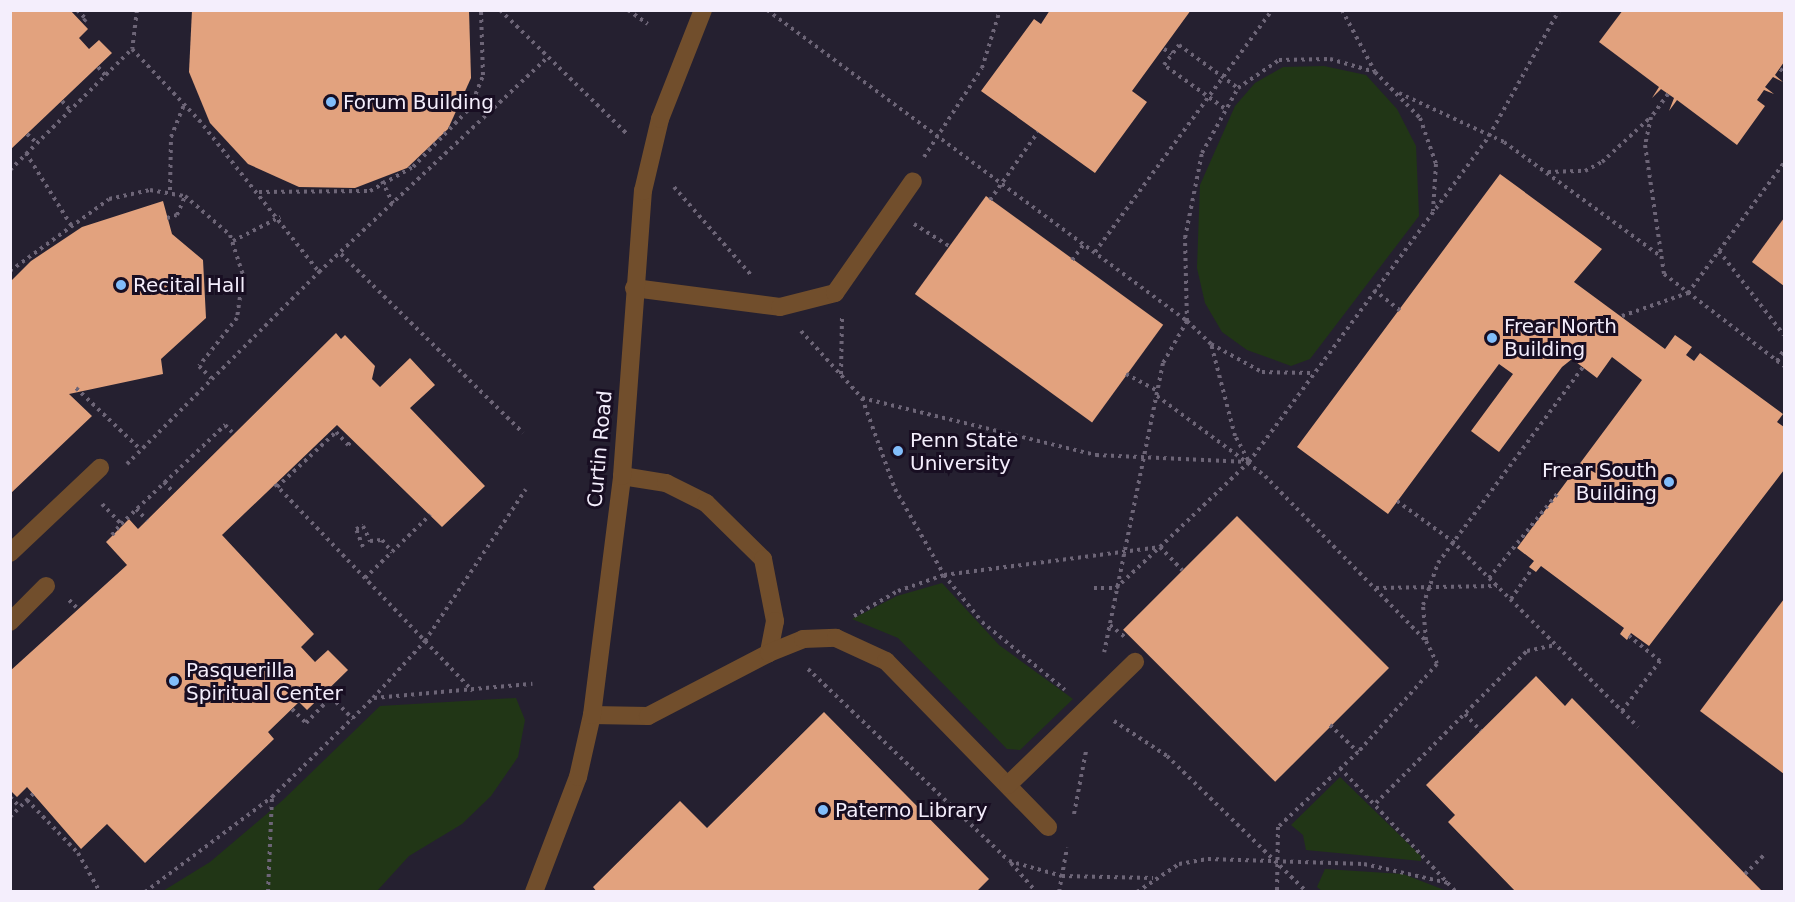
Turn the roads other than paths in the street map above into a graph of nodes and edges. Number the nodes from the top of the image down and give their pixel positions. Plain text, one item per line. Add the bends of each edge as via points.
1 (703, 10) edge
2 (913, 181) dead end
3 (634, 288) junction
4 (100, 468) dead end
5 (622, 476) junction
6 (10, 553) edge
7 (46, 586) dead end
8 (10, 622) edge
9 (768, 653) junction
10 (1135, 662) dead end
11 (592, 715) junction
12 (1008, 785) junction
13 (1048, 827) dead end
14 (534, 891) edge

1 - 3 street, Curtin Road via 656,132 643,191
2 - 3 street via 835,293 780,307
3 - 5 street, Curtin Road
4 - 6 street
5 - 9 street via 666,483 706,503 762,559 776,621
5 - 11 street, Curtin Road
7 - 8 street
9 - 11 street via 648,716
9 - 12 street via 803,639 837,638 886,661
10 - 12 street via 1094,706
11 - 14 street, Curtin Road via 578,777
12 - 13 street

